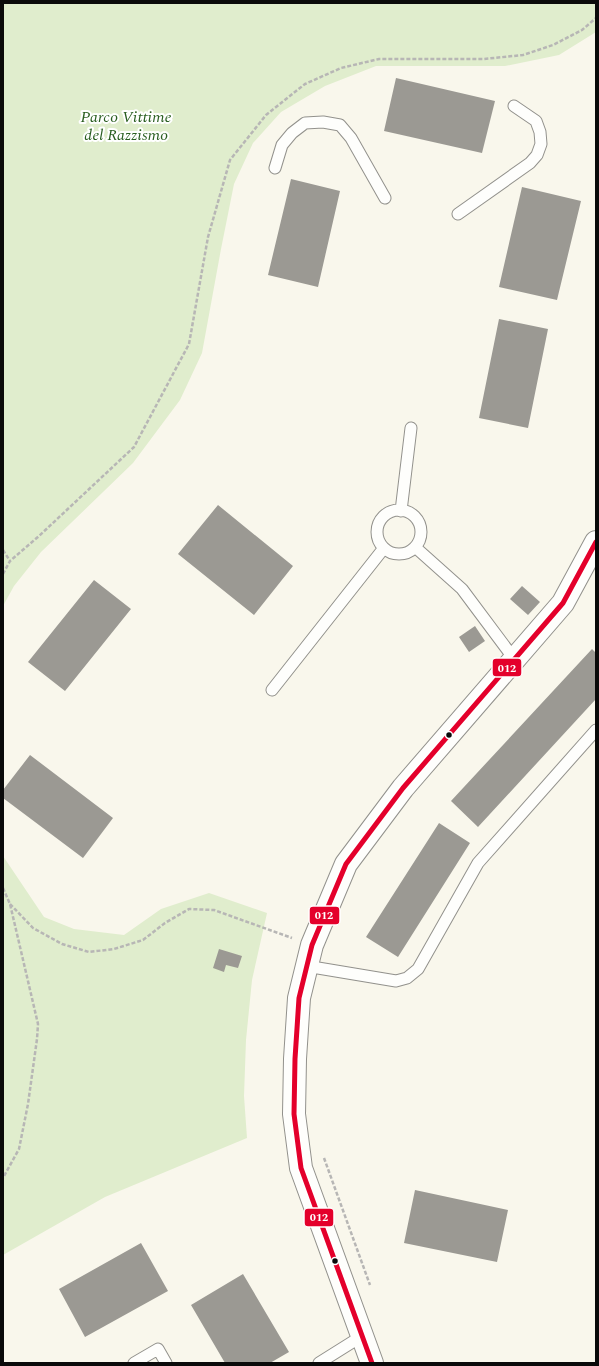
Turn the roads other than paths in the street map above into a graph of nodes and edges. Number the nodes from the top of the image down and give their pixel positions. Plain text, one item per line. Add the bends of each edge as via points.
1 (514, 106) dead end
2 (275, 168) dead end
3 (385, 198) dead end
4 (458, 214) dead end
5 (411, 428) dead end
6 (401, 511) junction
7 (596, 542) edge
8 (415, 547) junction
9 (384, 548) junction
10 (591, 566) edge
11 (515, 660) junction
12 (272, 690) dead end
13 (596, 730) edge
14 (306, 966) junction
15 (362, 1336) junction
16 (134, 1363) edge
17 (166, 1363) edge
18 (319, 1363) edge
19 (372, 1363) edge

1 - 4 lane via 536,121 541,144 537,155 530,163
2 - 3 lane via 282,145 292,133 306,123 340,125 351,138
5 - 6 lane
6 - 8 lane via 411,514 419,524 420,538
6 - 9 lane via 385,515 380,521 378,535
7 - 10 street
8 - 9 lane via 398,554
8 - 11 lane via 462,589
9 - 12 lane
10 - 11 street
11 - 14 street via 403,788 346,864 312,945
13 - 14 lane via 478,863 418,969 406,978 396,980
14 - 15 street via 299,998 295,1059 294,1114 301,1168
15 - 18 lane
15 - 19 street
16 - 17 lane via 158,1349

